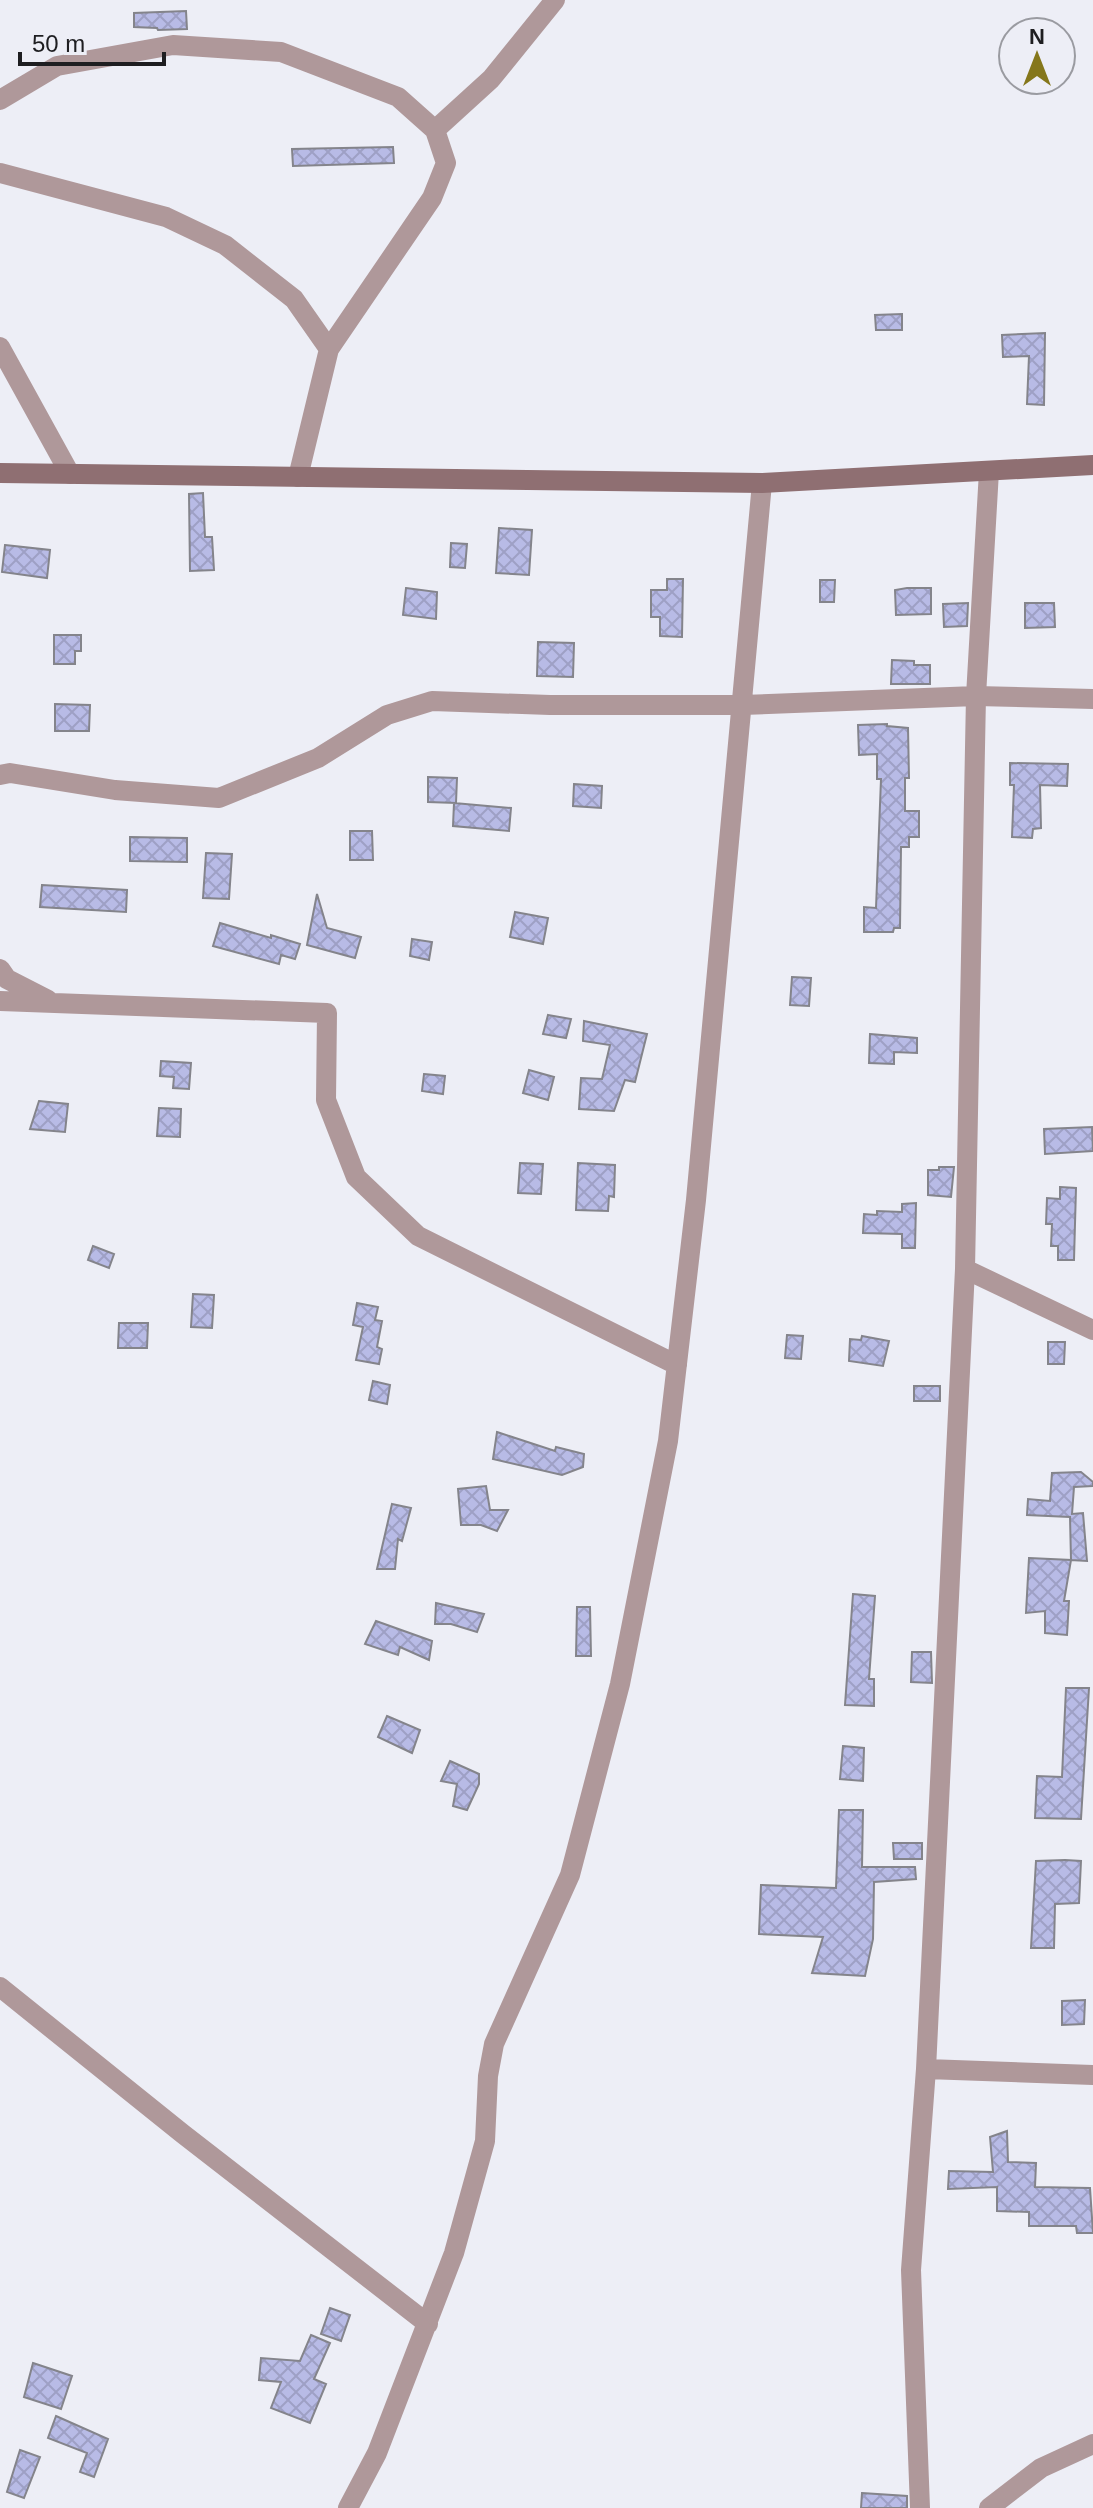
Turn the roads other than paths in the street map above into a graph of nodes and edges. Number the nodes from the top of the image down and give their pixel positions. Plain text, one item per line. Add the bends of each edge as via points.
1 (555, 0) edge
2 (0, 100) edge
3 (435, 130) junction
4 (0, 173) edge
5 (0, 347) edge
6 (329, 349) junction
7 (1093, 465) edge
8 (989, 471) junction
9 (0, 473) edge
10 (70, 474) junction
11 (298, 477) junction
12 (762, 483) junction
13 (976, 696) junction
14 (1093, 699) edge
15 (742, 705) junction
16 (0, 775) edge
17 (0, 969) edge
18 (0, 1001) edge
19 (139, 1006) junction
20 (965, 1269) junction
21 (1093, 1330) edge
22 (677, 1365) junction
23 (0, 1987) edge
24 (926, 2069) junction
25 (1093, 2075) edge
26 (428, 2324) junction
27 (1093, 2444) edge
28 (348, 2508) edge
29 (920, 2508) edge
30 (989, 2508) edge

1 - 3 street via 491,79
2 - 3 street via 57,66 173,45 281,52 398,97
3 - 6 street via 446,163 432,198
4 - 6 street via 166,217 225,245 294,299
5 - 10 street
6 - 11 street
7 - 8 street
8 - 12 street
8 - 13 street
9 - 10 street
10 - 11 street
11 - 12 street
12 - 15 street
13 - 14 street
13 - 15 street
13 - 20 street
15 - 16 street via 432,701 387,715 318,758 219,798
15 - 22 street
17 - 19 street via 7,979 52,1003
18 - 19 street
19 - 22 street via 327,1013 326,1100 356,1177 418,1236
20 - 21 street
20 - 24 street
22 - 26 street via 668,1441 620,1684 570,1875 494,2044 485,2141
23 - 26 street
24 - 25 street
24 - 29 street via 911,2270
26 - 28 street via 377,2453
27 - 30 street via 1041,2468

